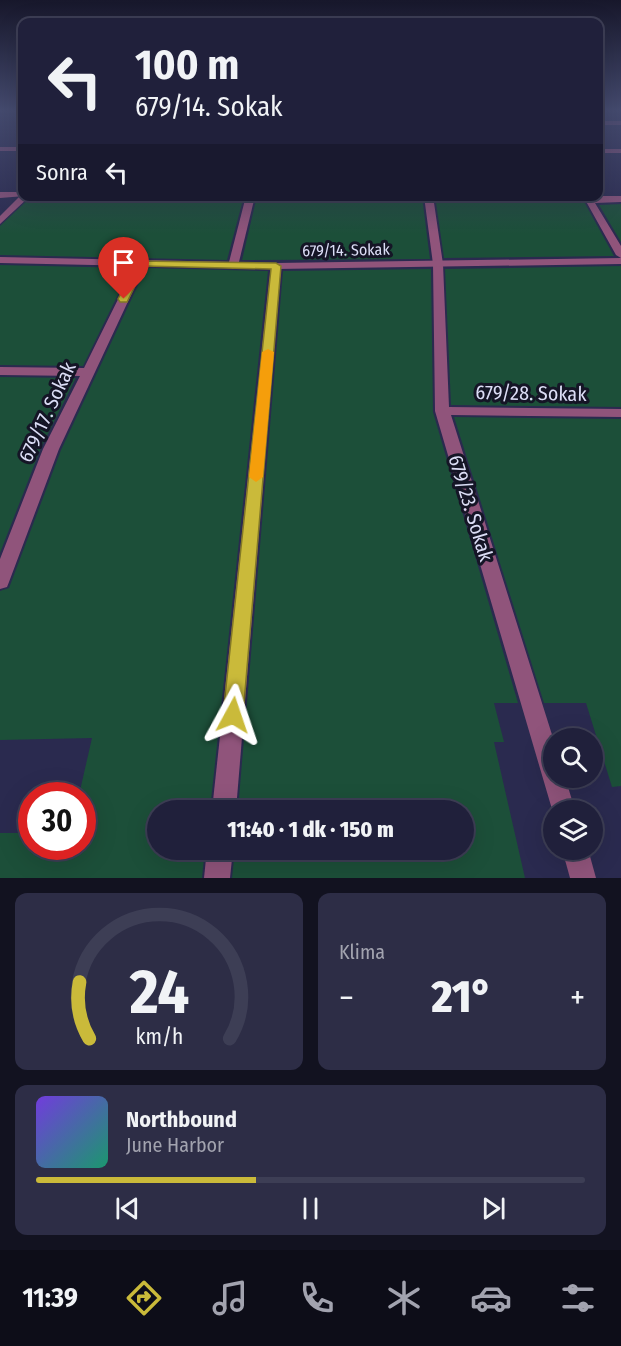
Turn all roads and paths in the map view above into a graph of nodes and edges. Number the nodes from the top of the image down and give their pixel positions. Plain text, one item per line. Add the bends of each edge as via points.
1 (0, 195) edge
2 (18, 196) edge
3 (603, 198) edge
4 (621, 199) edge
5 (19, 201) edge
6 (250, 201) edge
7 (429, 201) edge
8 (590, 201) edge
9 (0, 221) edge
10 (621, 255) edge
11 (0, 260) edge
12 (621, 261) edge
13 (141, 263) junction
14 (438, 264) junction
15 (233, 266) junction
16 (276, 266) junction
17 (0, 371) edge
18 (88, 372) junction
19 (441, 411) junction
20 (621, 413) edge
21 (0, 582) edge
22 (225, 800) edge
23 (560, 800) edge
24 (219, 860) edge
25 (577, 860) edge
26 (217, 878) edge
27 (583, 878) edge

1 - 2 street
3 - 4 street
5 - 9 street
6 - 15 street
7 - 14 street, 679/23. Sokak
8 - 10 street
11 - 13 street, 679/14. Sokak
12 - 14 street, 679/14. Sokak
13 - 15 street, 679/14. Sokak
13 - 18 street, 679/17. Sokak
14 - 16 street, 679/14. Sokak
14 - 19 street, 679/23. Sokak
15 - 16 street, 679/14. Sokak
16 - 22 street
17 - 18 street
18 - 21 street, 679/17. Sokak via 51,449
19 - 20 street, 679/28. Sokak
19 - 23 street, 679/23. Sokak
24 - 26 street
25 - 27 street

